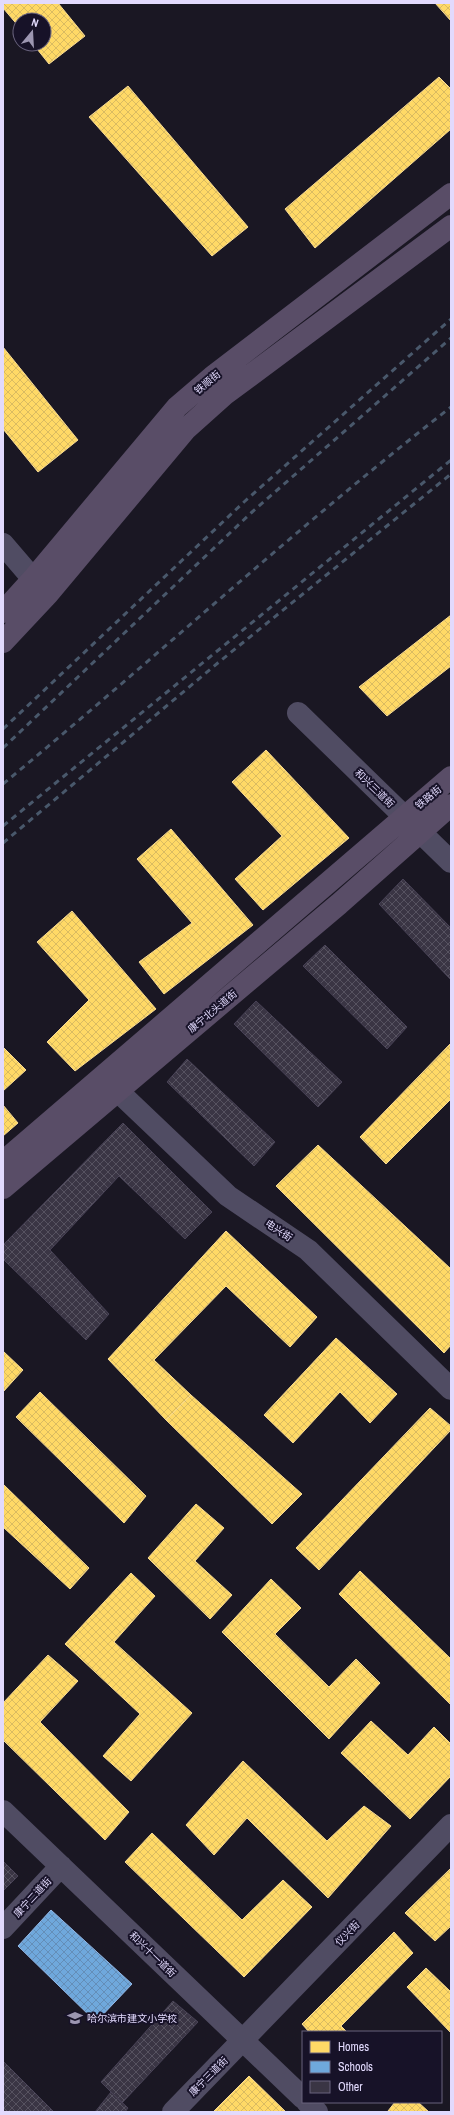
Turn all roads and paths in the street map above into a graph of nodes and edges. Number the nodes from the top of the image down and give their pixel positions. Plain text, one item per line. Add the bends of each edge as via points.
1 (451, 194) edge
2 (451, 226) edge
3 (3, 544) edge
4 (33, 579) junction
5 (3, 612) edge
6 (3, 642) edge
7 (298, 713) dead end
8 (451, 777) edge
9 (451, 805) edge
10 (404, 816) junction
11 (420, 832) junction
12 (451, 862) edge
13 (110, 1084) junction
14 (3, 1162) edge
15 (3, 1188) edge
16 (451, 1389) edge
17 (3, 1810) edge
18 (451, 1825) edge
19 (61, 1866) junction
20 (3, 1928) edge
21 (243, 2041) junction
22 (302, 2097) edge
23 (308, 2103) edge
24 (173, 2112) edge
25 (317, 2112) edge

1 - 4 main road, 铁顺街 via 212,377 177,408
2 - 6 main road, 铁顺街 via 224,395 186,429 48,594
3 - 4 street
4 - 5 main road, 铁顺街
7 - 10 street, 和兴三道街
8 - 10 main road, 铁路街
9 - 11 main road, 铁路街
10 - 11 street, 和兴三道街
10 - 13 main road, 康宁北头道街
11 - 12 street, 和兴三道街
11 - 13 main road, 康宁北头道街 via 327,914
13 - 14 main road, 康宁北头道街
13 - 15 main road, 康宁北头道街
13 - 16 street, 电兴街 via 228,1196 308,1250
17 - 19 street, 和兴十一道街
18 - 21 street, 仪兴街
19 - 20 street, 康宁二道街
19 - 21 street, 和兴十一道街
21 - 22 street, 和兴十一道街
21 - 24 street, 康宁三道街
23 - 25 street

